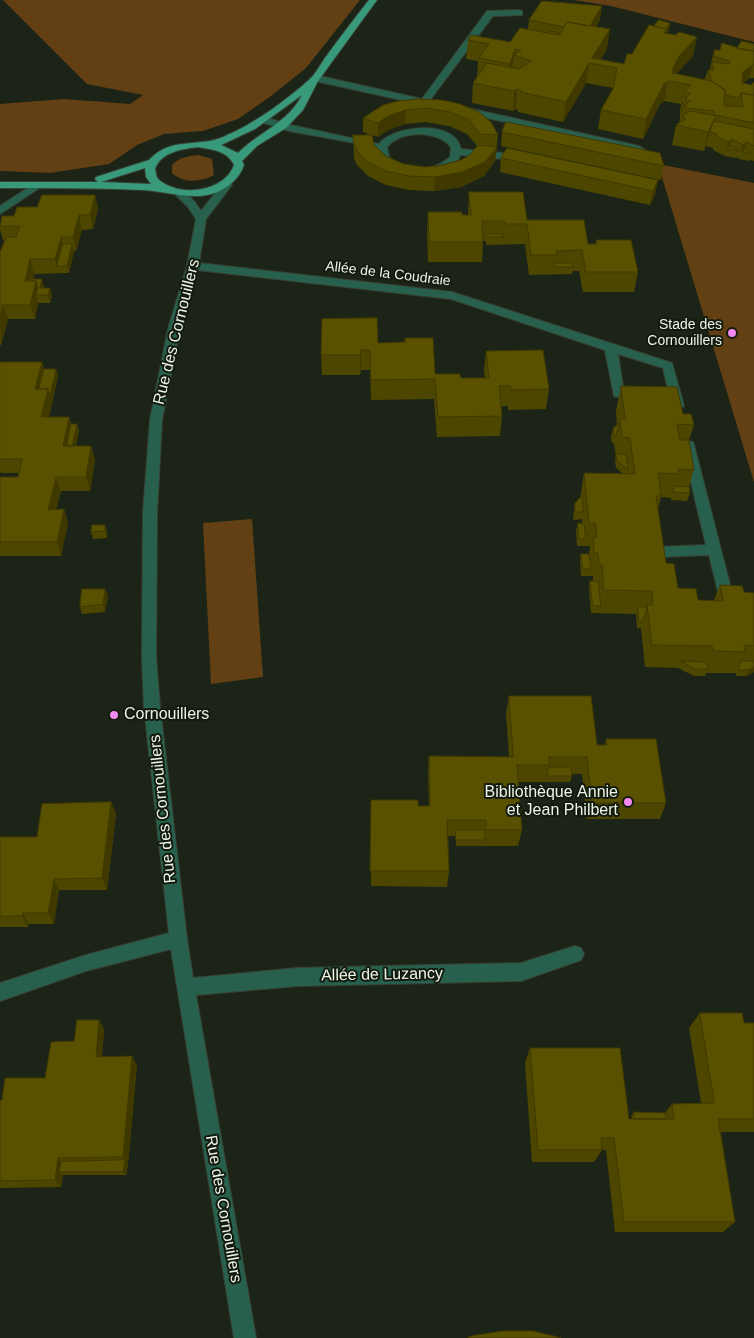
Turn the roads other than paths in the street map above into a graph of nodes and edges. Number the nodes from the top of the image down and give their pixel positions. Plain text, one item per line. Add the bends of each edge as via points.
1 (373, 0) edge
2 (519, 13) dead end
3 (314, 79) junction
4 (424, 102) junction
5 (264, 120) junction
6 (282, 126) junction
7 (211, 145) junction
8 (382, 147) junction
9 (639, 148) edge
10 (457, 152) junction
11 (238, 159) junction
12 (153, 162) junction
13 (532, 162) edge
14 (81, 184) junction
15 (0, 185) edge
16 (37, 185) junction
17 (227, 185) junction
18 (163, 188) junction
19 (178, 193) junction
20 (0, 211) edge
21 (201, 219) junction
22 (193, 266) junction
23 (611, 348) junction
24 (618, 393) dead end
25 (714, 550) junction
26 (657, 552) edge
27 (728, 607) edge
28 (178, 939) junction
29 (576, 954) dead end
30 (186, 987) junction
31 (0, 992) edge
32 (244, 1338) edge

1 - 3 main road
2 - 4 street via 490,13
3 - 4 street
3 - 5 main road
3 - 6 main road via 300,108
4 - 9 street
5 - 6 street
5 - 7 main road via 233,138
6 - 8 street
6 - 11 main road via 253,144
7 - 11 main road via 223,148
7 - 12 main road via 184,145 170,149
8 - 10 street via 399,133 419,130 446,137
8 - 10 street via 384,158 389,163 415,172 444,167
10 - 13 street
11 - 17 main road via 238,172
12 - 14 main road
12 - 18 main road via 151,176
14 - 16 main road
14 - 18 main road
15 - 16 main road
16 - 20 street
17 - 19 main road via 204,192
17 - 21 street, Rue des Cornouillers
18 - 19 main road
19 - 21 street via 192,205
21 - 22 street, Rue des Cornouillers
22 - 23 street, Allée de la Coudraie via 452,296
22 - 28 street, Rue des Cornouillers via 174,328 156,420 150,513 150,687
23 - 24 street
23 - 25 street, Allée de la Coudraie via 668,366
25 - 26 street
25 - 27 street
28 - 30 street, Rue des Cornouillers
28 - 31 street via 86,963
29 - 30 street, Allée de Luzancy via 521,972 297,978
30 - 32 street, Rue des Cornouillers

